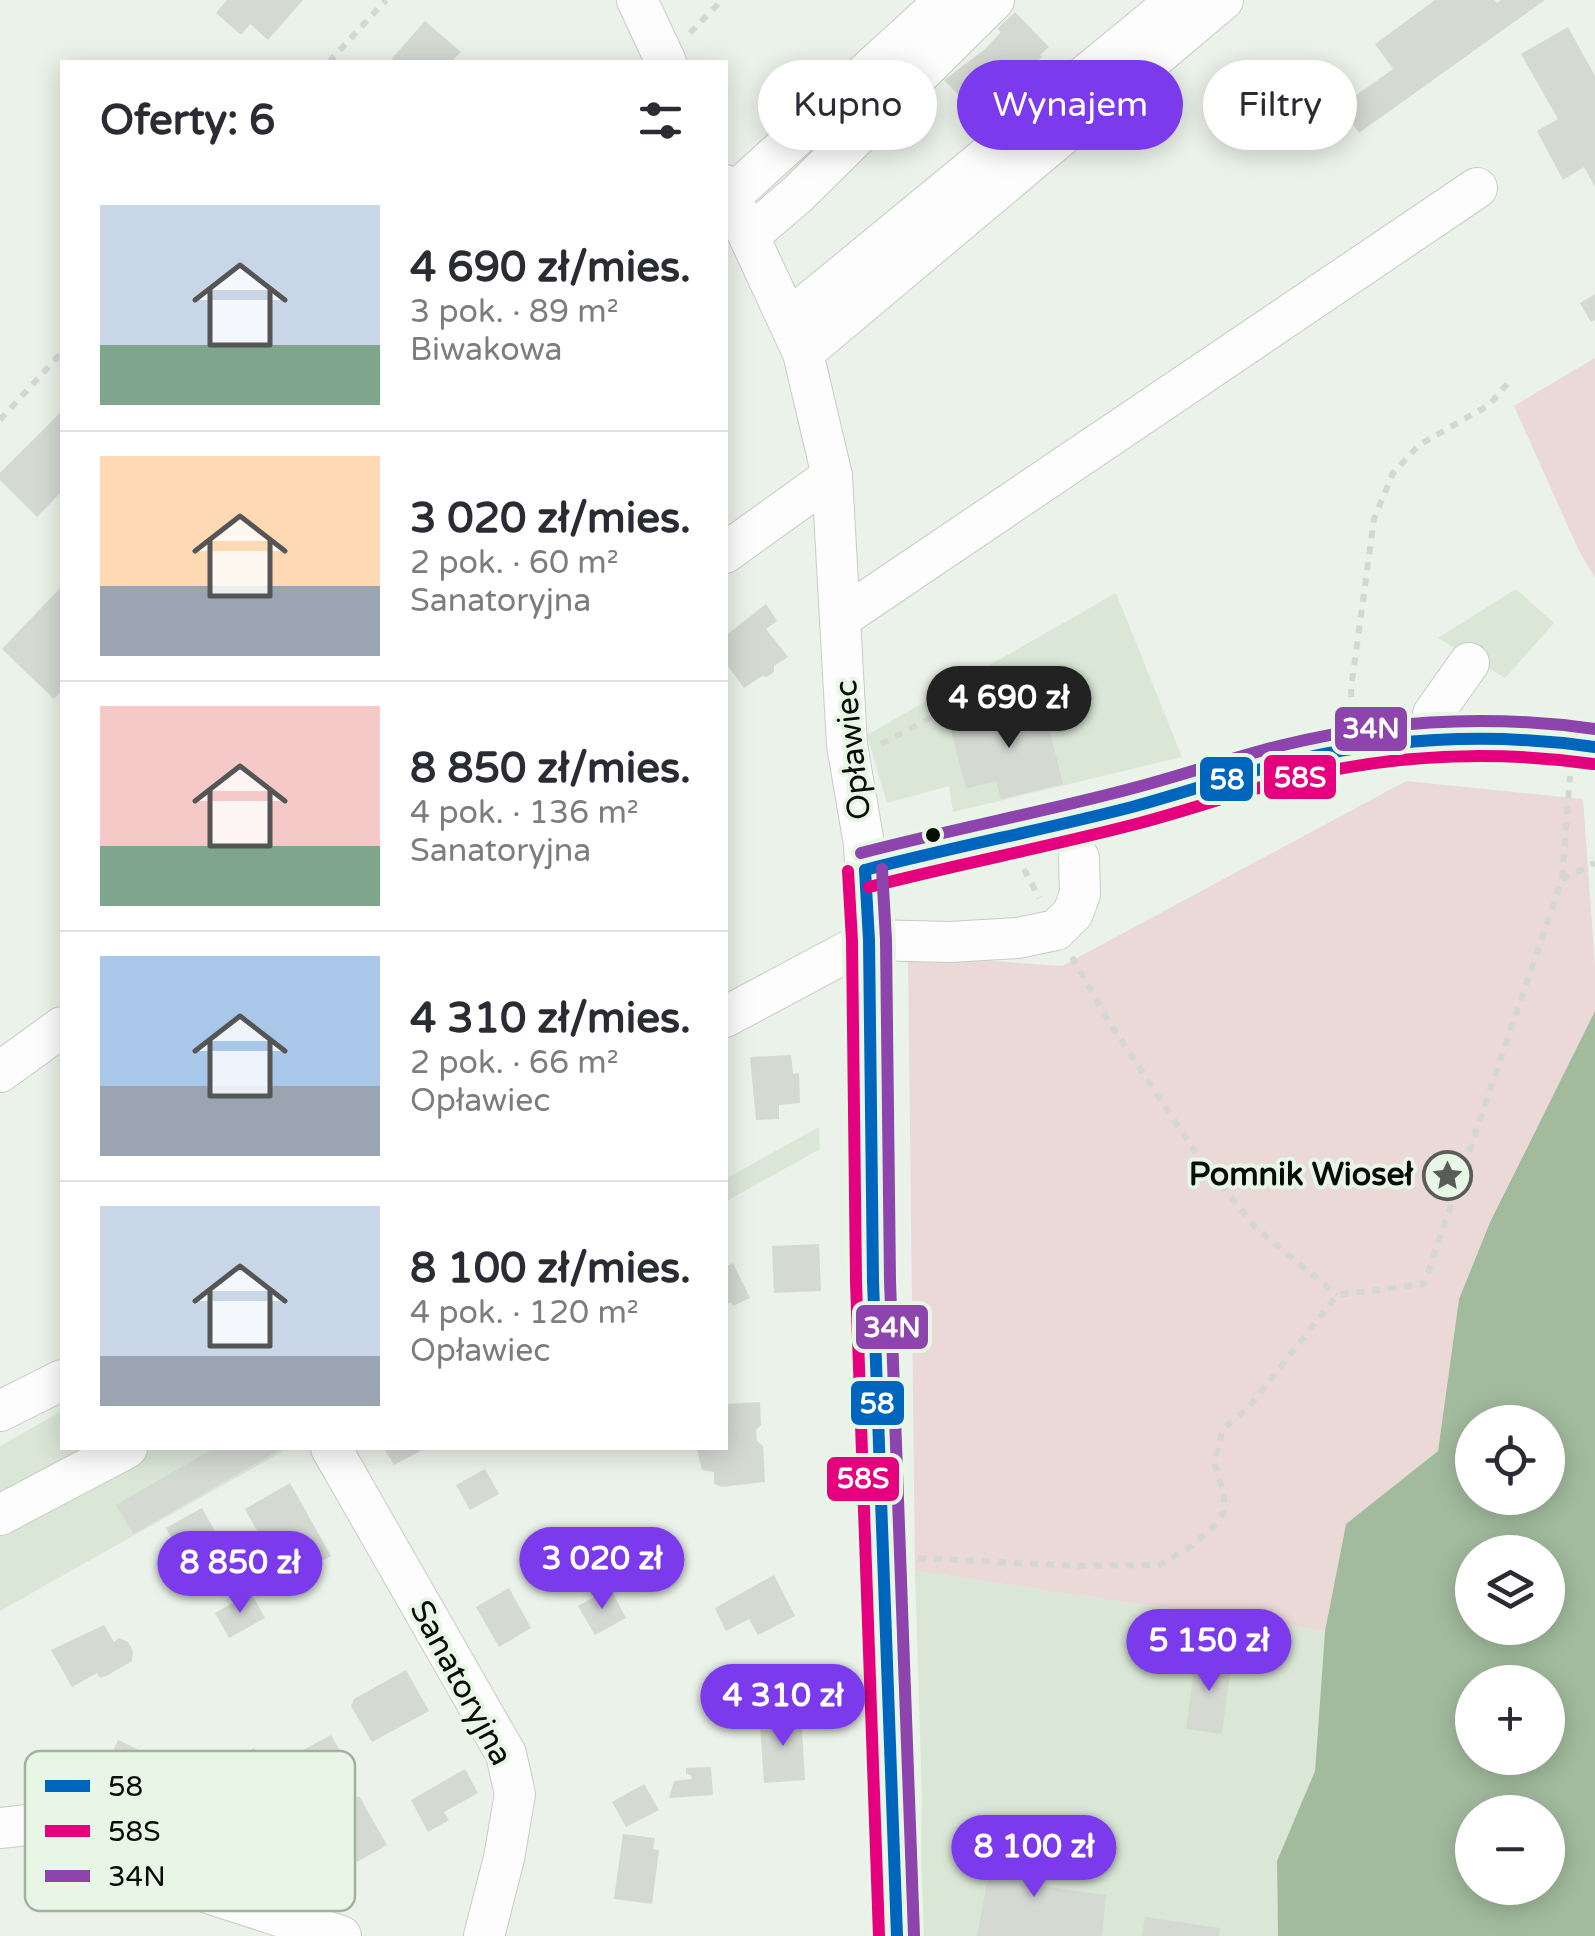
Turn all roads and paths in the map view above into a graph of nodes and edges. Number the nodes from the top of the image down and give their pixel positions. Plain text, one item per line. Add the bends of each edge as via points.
1 (386, 0) edge
2 (636, 0) edge
3 (946, 0) edge
4 (994, 0) edge
5 (1178, 0) edge
6 (1223, 0) edge
7 (331, 60) edge
8 (665, 60) edge
9 (1477, 188) dead end
10 (728, 190) edge
11 (750, 235) junction
12 (796, 337) junction
13 (60, 354) edge
14 (1508, 383) dead end
15 (0, 420) edge
16 (832, 476) junction
17 (728, 551) edge
18 (841, 618) junction
19 (1469, 663) dead end
20 (1055, 686) dead end
21 (1434, 740) junction
22 (1595, 747) edge
23 (1356, 748) junction
24 (848, 761) junction
25 (1566, 792) dead end
26 (1079, 858) dead end
27 (1595, 863) edge
28 (865, 870) junction
29 (1562, 879) junction
30 (1056, 930) junction
31 (870, 940) junction
32 (728, 1015) edge
33 (60, 1028) edge
34 (0, 1072) edge
35 (1338, 1295) junction
36 (60, 1381) edge
37 (0, 1411) edge
38 (123, 1450) edge
39 (331, 1450) edge
40 (0, 1515) edge
41 (882, 1558) junction
42 (25, 1825) edge
43 (0, 1828) edge
44 (264, 1911) edge
45 (341, 1936) edge
46 (484, 1936) edge
47 (897, 1936) edge

1 - 7 path
2 - 8 street
3 - 10 street
4 - 11 street
5 - 12 street
6 - 12 street
9 - 18 street
10 - 11 street, Opławiec
11 - 12 street, Opławiec
12 - 16 street, Opławiec
13 - 15 path
14 - 23 path via 1489,404 1418,445 1382,494 1351,689
16 - 17 street
16 - 18 street, Opławiec
18 - 24 street, Opławiec
19 - 21 street via 1433,714
20 - 24 path via 1024,669
21 - 22 street via 1520,737
21 - 23 street
23 - 28 street
24 - 28 street, Opławiec
25 - 29 path
26 - 30 street via 1080,894
27 - 29 path
28 - 31 street, Opławiec
29 - 35 path via 1424,1284
30 - 31 street via 984,940
30 - 35 path via 1108,1022 1200,1158 1255,1227
31 - 32 street
31 - 41 street, Opławiec
33 - 34 street
35 - 41 path via 1249,1407 1223,1428 1214,1462 1224,1512 1216,1525 1160,1565
36 - 37 street
38 - 40 street
39 - 46 street, Sanatoryjna via 506,1754 514,1794
41 - 47 street, Opławiec
42 - 43 street
44 - 45 street

